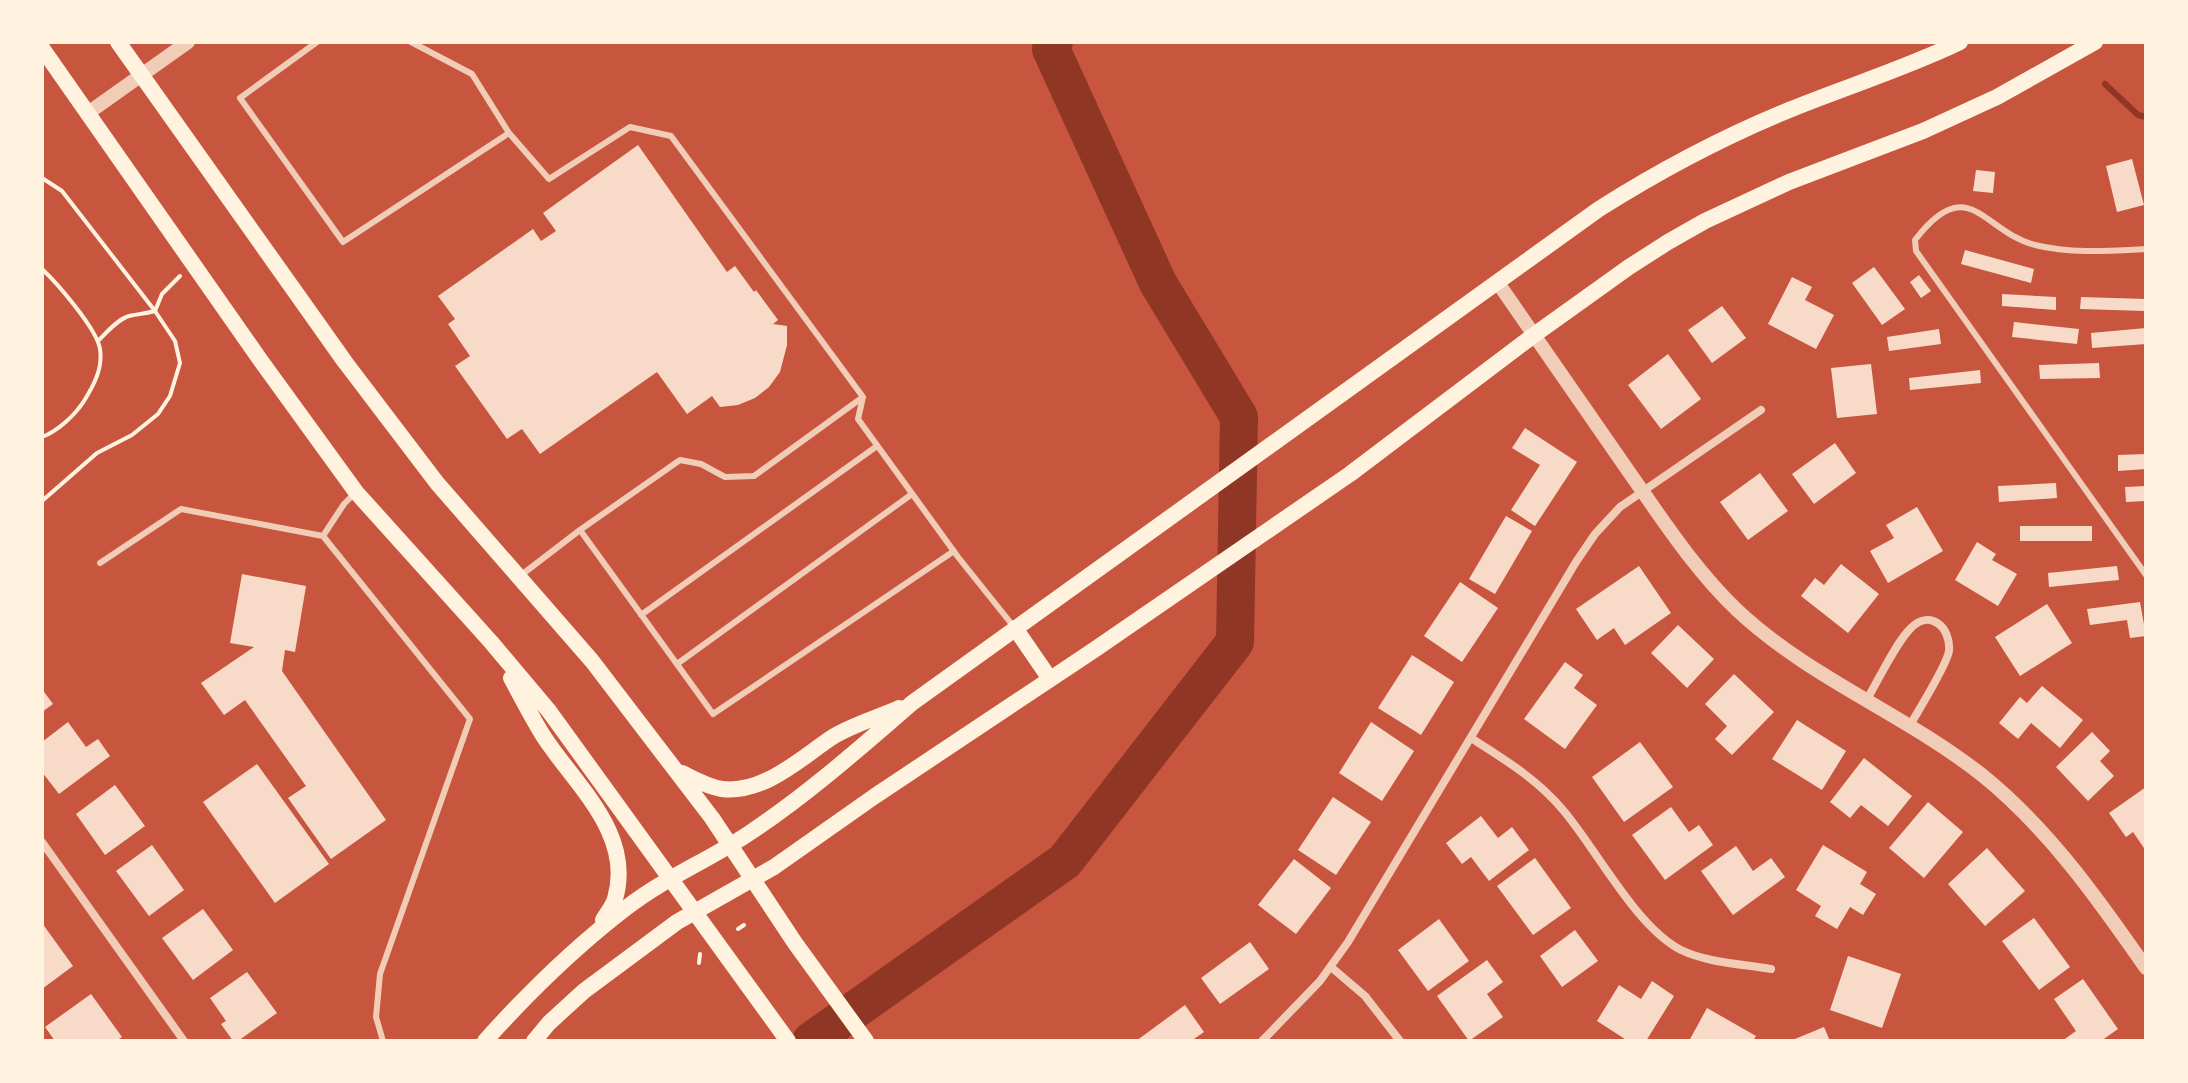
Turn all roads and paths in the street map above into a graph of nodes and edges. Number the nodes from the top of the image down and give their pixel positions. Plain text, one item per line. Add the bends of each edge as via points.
1 (118, 42) edge
2 (188, 42) edge
3 (317, 42) edge
4 (411, 42) edge
5 (1960, 42) edge
6 (2095, 42) edge
7 (42, 48) edge
8 (142, 76) junction
9 (88, 113) junction
10 (509, 133) junction
11 (42, 178) edge
12 (2143, 250) edge
13 (2146, 258) edge
14 (42, 269) edge
15 (182, 274) dead end
16 (1498, 283) junction
17 (155, 311) junction
18 (1534, 335) junction
19 (98, 341) junction
20 (863, 397) junction
21 (1761, 410) dead end
22 (42, 437) edge
23 (877, 446) junction
24 (1642, 491) junction
25 (356, 492) junction
26 (912, 494) junction
27 (42, 501) edge
28 (580, 530) junction
29 (323, 536) junction
30 (954, 551) junction
31 (100, 563) dead end
32 (2146, 575) edge
33 (518, 577) junction
34 (641, 615) junction
35 (1015, 628) junction
36 (491, 642) junction
37 (677, 664) junction
38 (1050, 679) junction
39 (1866, 701) junction
40 (912, 703) junction
41 (1909, 727) junction
42 (1471, 738) junction
43 (677, 771) junction
44 (42, 842) edge
45 (731, 844) junction
46 (671, 878) junction
47 (752, 878) junction
48 (695, 912) junction
49 (744, 925) dead end
50 (738, 929) dead end
51 (595, 934) junction
52 (700, 954) dead end
53 (699, 963) dead end
54 (1331, 967) junction
55 (2146, 968) edge
56 (1771, 969) dead end
57 (184, 1041) edge
58 (383, 1041) edge
59 (485, 1041) edge
60 (534, 1041) edge
61 (788, 1041) edge
62 (866, 1041) edge
63 (1262, 1041) edge
64 (1400, 1041) edge

1 - 8 main road
2 - 8 street
3 - 10 lane via 240,98 343,242
4 - 10 lane via 472,74
5 - 16 main road via 1730,135 1599,209
6 - 18 main road via 1923,131 1705,221
7 - 9 main road
8 - 9 street
8 - 33 main road via 345,362 437,483
9 - 25 main road
10 - 20 lane via 549,179 630,127 671,136
11 - 17 path via 62,191
12 - 13 lane
12 - 32 lane via 2082,252 2034,245 1978,210 1959,208 1927,224 1915,240 1916,251
14 - 19 path
15 - 17 path via 162,294
16 - 18 street
16 - 35 main road
17 - 19 path via 129,316
17 - 27 path via 175,341 180,363 170,396 158,414 97,453
18 - 24 street
18 - 38 main road via 1350,474
19 - 22 path via 101,365 94,386 78,409
20 - 23 lane via 858,419
20 - 28 lane via 754,476 725,477 680,460
21 - 24 street
23 - 26 lane
23 - 34 lane
24 - 39 street via 1738,611 1790,653
24 - 42 street via 1620,507 1585,547
25 - 29 lane
25 - 36 main road
26 - 30 lane
26 - 37 lane
28 - 33 lane
28 - 34 lane
29 - 31 lane via 181,509
29 - 58 lane via 470,719 380,974 376,1017
30 - 35 lane
30 - 37 lane via 713,714
33 - 43 main road
34 - 37 lane
35 - 38 main road
35 - 40 main road
36 - 46 main road via 549,711
36 - 51 main road via 544,736 604,819 617,847 615,901
38 - 47 main road
39 - 41 street
39 - 41 street via 1911,627 1927,620 1941,624 1948,637 1948,656
40 - 43 main road via 834,736 780,775 746,787 723,789
40 - 45 main road via 849,758
41 - 55 street via 1982,776 2018,809 2072,867
42 - 54 street
42 - 56 street via 1547,792 1643,919 1665,939 1692,954
43 - 45 main road
44 - 57 street
45 - 46 main road
45 - 47 main road
46 - 48 main road
46 - 51 main road
47 - 48 main road
47 - 62 main road
48 - 60 main road via 584,991
48 - 61 main road
49 - 50 path
51 - 59 main road via 550,971
52 - 53 path
54 - 63 street
54 - 64 street via 1365,996

